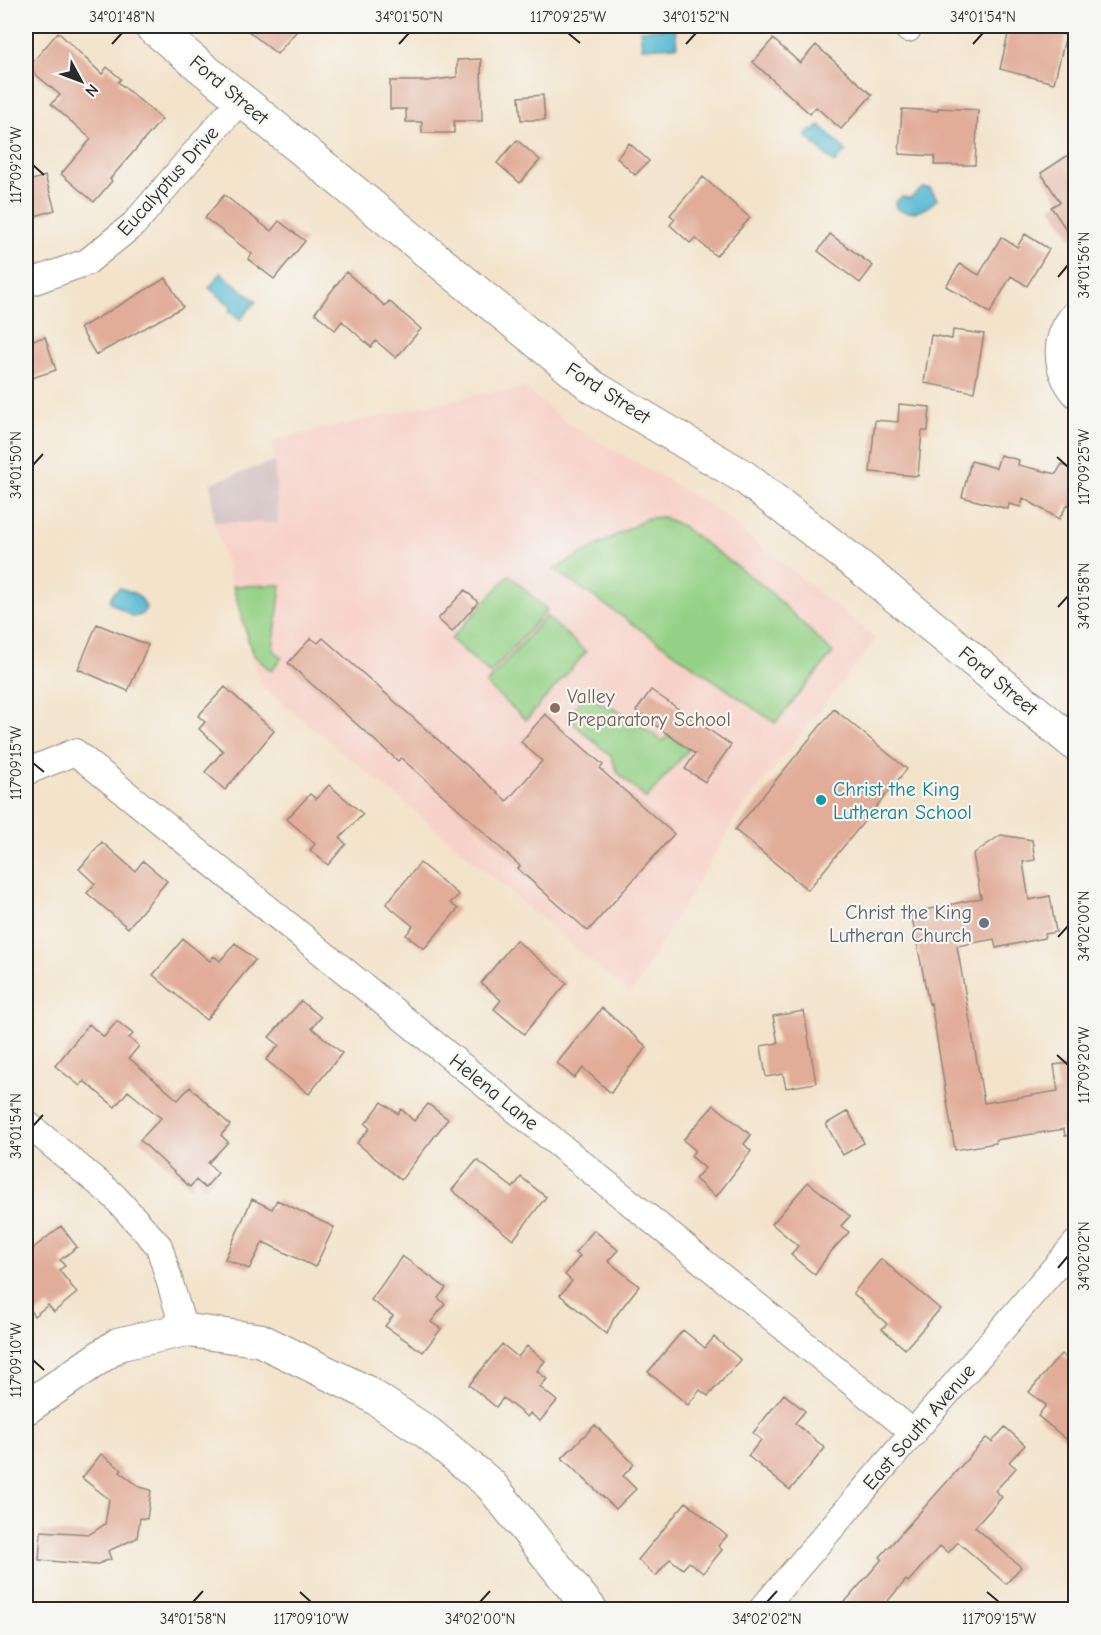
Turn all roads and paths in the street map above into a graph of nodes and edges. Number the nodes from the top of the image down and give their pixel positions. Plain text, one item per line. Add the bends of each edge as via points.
1 (151, 26) edge
2 (240, 100) junction
3 (26, 284) edge
4 (1076, 312) edge
5 (1076, 395) edge
6 (1076, 745) edge
7 (26, 772) edge
8 (26, 1123) edge
9 (1076, 1243) edge
10 (184, 1330) junction
11 (26, 1408) edge
12 (914, 1433) junction
13 (591, 1610) edge
14 (761, 1610) edge

1 - 2 street, Ford Street
2 - 3 street, Eucalyptus Drive via 134,224 87,262
2 - 6 street, Ford Street via 593,387 744,477 864,570
4 - 5 street via 1058,345 1061,374
7 - 12 street, Helena Lane via 75,752
8 - 10 street via 113,1195 159,1246
9 - 12 street, East South Avenue
10 - 11 street via 119,1344
10 - 13 street via 260,1340 366,1392 428,1433 490,1484
12 - 14 street, East South Avenue

